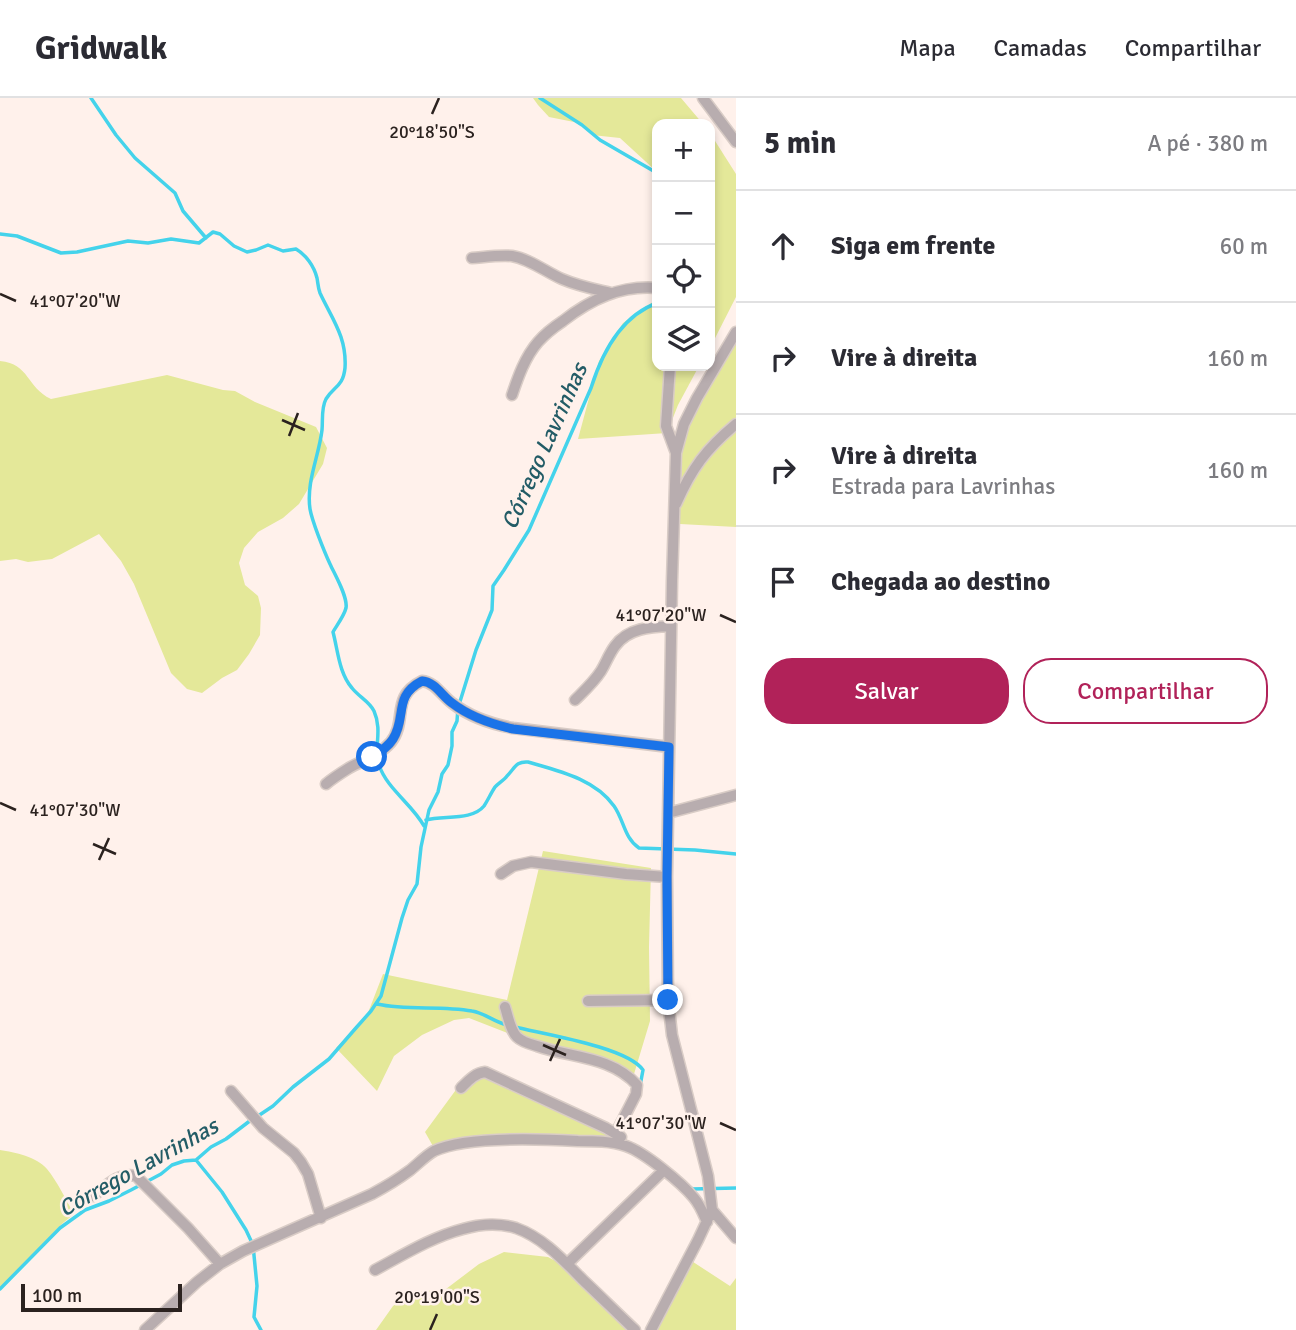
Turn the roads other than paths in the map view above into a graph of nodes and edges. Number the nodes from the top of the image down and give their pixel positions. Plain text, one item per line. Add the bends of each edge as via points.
1 (703, 98) edge
2 (736, 142) edge
3 (472, 258) dead end
4 (652, 288) edge
5 (611, 293) junction
6 (736, 332) edge
7 (670, 371) edge
8 (512, 395) dead end
9 (736, 424) edge
10 (676, 453) junction
11 (674, 510) junction
12 (671, 626) junction
13 (575, 700) dead end
14 (669, 747) junction
15 (326, 784) dead end
16 (736, 795) edge
17 (668, 813) junction
18 (501, 874) dead end
19 (667, 877) junction
20 (668, 1000) junction
21 (588, 1001) dead end
22 (505, 1007) dead end
23 (461, 1088) dead end
24 (231, 1091) dead end
25 (616, 1133) junction
26 (626, 1146) junction
27 (663, 1171) junction
28 (93, 1196) dead end
29 (712, 1210) junction
30 (321, 1218) junction
31 (706, 1222) junction
32 (736, 1237) edge
33 (220, 1264) junction
34 (567, 1264) junction
35 (375, 1270) dead end
36 (145, 1330) edge
37 (635, 1330) edge
38 (650, 1330) edge

1 - 2 street
3 - 5 street via 520,258 580,286
4 - 5 street
5 - 8 street via 577,310 538,342
6 - 10 street via 696,398
7 - 10 street via 666,426
9 - 11 street via 697,463
10 - 11 street
11 - 12 street
12 - 13 street via 642,629 622,638
12 - 14 street
14 - 15 street via 495,725 468,714 422,681 402,699 395,735 386,747
14 - 17 street
16 - 17 street
17 - 19 street
18 - 19 street via 531,862
19 - 20 street
20 - 21 street
20 - 29 street
22 - 25 street via 519,1039 592,1059 637,1085
23 - 25 street via 485,1072
24 - 30 street via 305,1167
25 - 26 street
26 - 27 street
26 - 30 street via 529,1140 449,1147 433,1152 390,1185
27 - 31 street via 693,1197
27 - 34 street
28 - 33 street via 119,1177 136,1176
29 - 31 street
29 - 32 street
30 - 33 street
31 - 38 street
33 - 36 street
34 - 35 street via 529,1234 485,1225 436,1238
34 - 37 street

